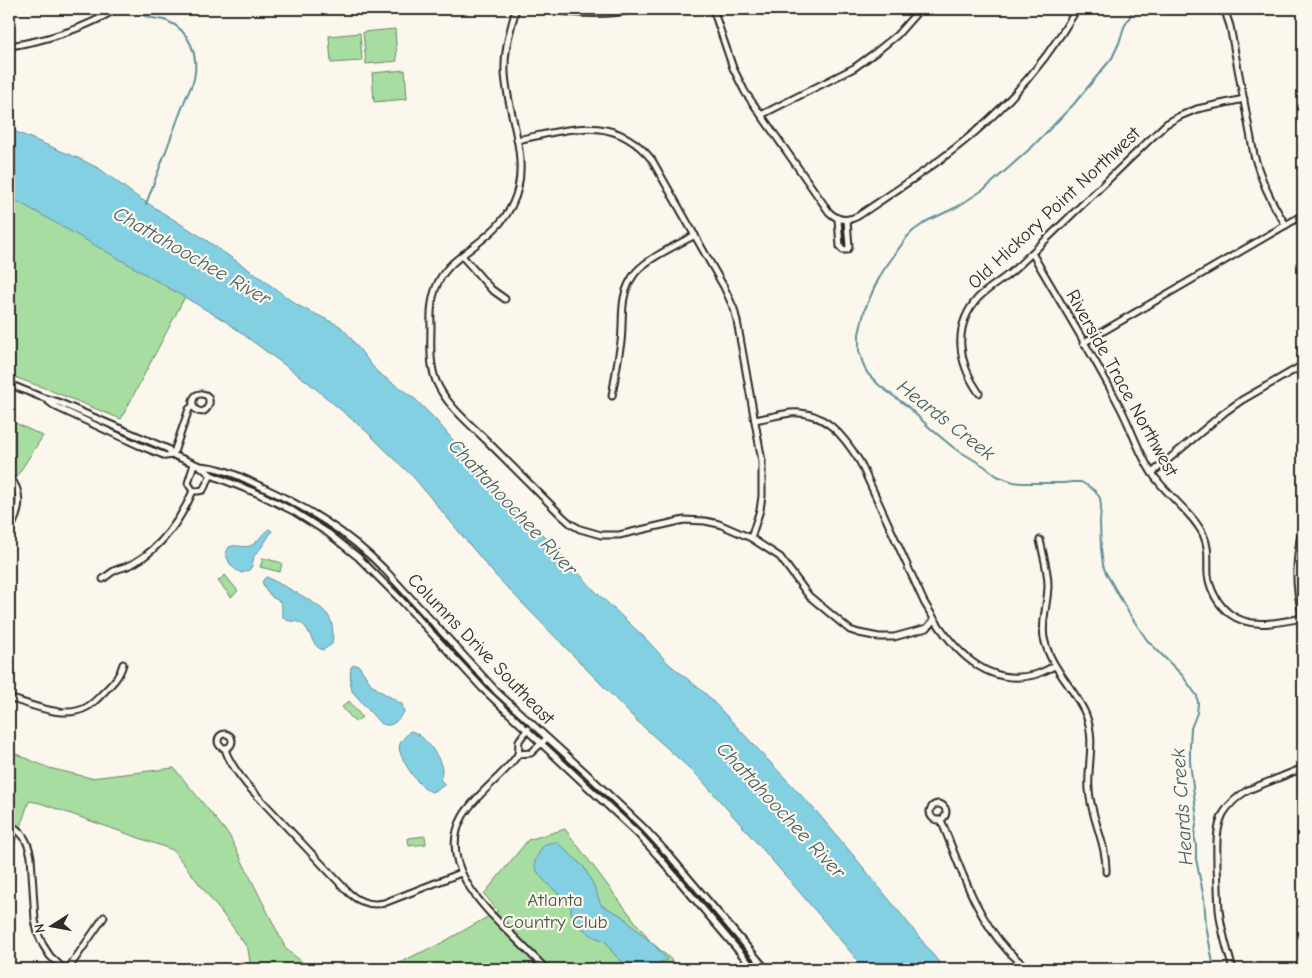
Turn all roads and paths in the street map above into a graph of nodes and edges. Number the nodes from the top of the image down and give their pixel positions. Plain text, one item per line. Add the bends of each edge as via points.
1 (116, 9) edge
2 (516, 9) edge
3 (552, 9) edge
4 (636, 9) edge
5 (713, 9) edge
6 (920, 9) edge
7 (1077, 9) edge
8 (1222, 9) edge
9 (9, 46) edge
10 (1244, 99) junction
11 (761, 116) junction
12 (517, 140) junction
13 (1303, 215) edge
14 (838, 219) junction
15 (847, 220) junction
16 (1286, 225) junction
17 (695, 235) junction
18 (1032, 253) junction
19 (462, 256) junction
20 (505, 299) dead end
21 (1083, 342) junction
22 (1303, 365) edge
23 (9, 384) edge
24 (979, 393) dead end
25 (612, 396) dead end
26 (193, 406) dead end
27 (755, 420) junction
28 (173, 455) junction
29 (194, 464) junction
30 (200, 466) junction
31 (1152, 473) junction
32 (211, 475) junction
33 (9, 477) edge
34 (193, 491) junction
35 (1302, 527) edge
36 (9, 530) edge
37 (751, 538) junction
38 (1040, 540) dead end
39 (103, 579) dead end
40 (1303, 618) edge
41 (934, 620) junction
42 (124, 664) dead end
43 (1055, 666) junction
44 (9, 698) edge
45 (532, 724) junction
46 (527, 731) junction
47 (547, 738) junction
48 (541, 744) junction
49 (225, 748) dead end
50 (518, 754) junction
51 (1303, 768) edge
52 (942, 820) dead end
53 (9, 824) edge
54 (1106, 872) dead end
55 (461, 873) junction
56 (104, 917) dead end
57 (66, 969) edge
58 (546, 969) edge
59 (754, 969) edge
60 (766, 969) edge
61 (1029, 969) edge
62 (1233, 969) edge

1 - 9 street via 58,36
2 - 12 street via 504,64
3 - 4 street via 602,13
5 - 11 street via 736,74
6 - 11 street via 897,35 854,68
7 - 15 street via 1034,72 976,131 934,164 858,216
8 - 10 street via 1230,26
10 - 16 street via 1259,172
10 - 18 street, Old Hickory Point Northwest via 1198,109 1166,124
11 - 14 street via 829,212
12 - 17 street via 586,128 606,130 626,138 652,160
12 - 19 street via 520,174 513,204 496,229
13 - 16 street
14 - 15 street
14 - 15 street via 843,250 849,247
16 - 21 street
17 - 25 street via 646,263 629,282 622,302 621,342
17 - 27 street via 734,309
18 - 21 street, Riverside Trace Northwest
18 - 24 street, Old Hickory Point Northwest via 980,296 965,320 961,338 962,358
19 - 20 street via 491,289
19 - 37 street via 443,273 432,299 431,358 436,380 450,403 570,524 601,535 619,535 671,522 705,521
21 - 31 street, Riverside Trace Northwest via 1119,404
22 - 31 street via 1242,400
23 - 28 street, Columns Drive Southeast via 168,449
26 - 28 street
27 - 37 street via 763,484 760,510
27 - 41 street via 790,413 808,414 821,419 843,437 860,462
28 - 29 street, Columns Drive Southeast
29 - 30 street, Columns Drive Southeast
29 - 34 street via 188,483
30 - 32 street, Columns Drive Southeast
30 - 45 street, Columns Drive Southeast via 214,467 267,489 326,520 375,561 498,693
31 - 40 street, Riverside Trace Northwest via 1202,533 1208,551 1210,586 1225,609 1238,619 1255,624
32 - 34 street via 204,490
32 - 46 street, Columns Drive Southeast via 293,511 344,545
33 - 36 street via 16,486 19,503 18,514
34 - 39 street via 178,521 161,542 136,562 115,570
35 - 40 street via 1296,580
37 - 41 street via 780,557 809,596 850,630 894,637 927,628
38 - 43 street via 1048,584 1044,637
41 - 43 street via 964,656 989,672 1025,676
42 - 44 street via 118,678 93,704 76,712 53,711
43 - 54 street via 1082,707 1090,727 1089,792 1106,859
45 - 46 street
45 - 47 street, Columns Drive Southeast
46 - 48 street, Columns Drive Southeast
46 - 50 street via 520,740
47 - 48 street
47 - 60 street, Columns Drive Southeast via 650,835
48 - 50 street via 530,753
48 - 59 street, Columns Drive Southeast via 638,834
49 - 55 street via 247,784 359,901 384,903
50 - 55 street via 471,805 460,822 456,848
51 - 62 street via 1241,794 1228,807 1218,826 1219,908
52 - 61 street via 980,913 1000,942
53 - 57 street via 24,836 29,848 35,920 40,939 50,956
55 - 58 street via 485,909
56 - 57 street

